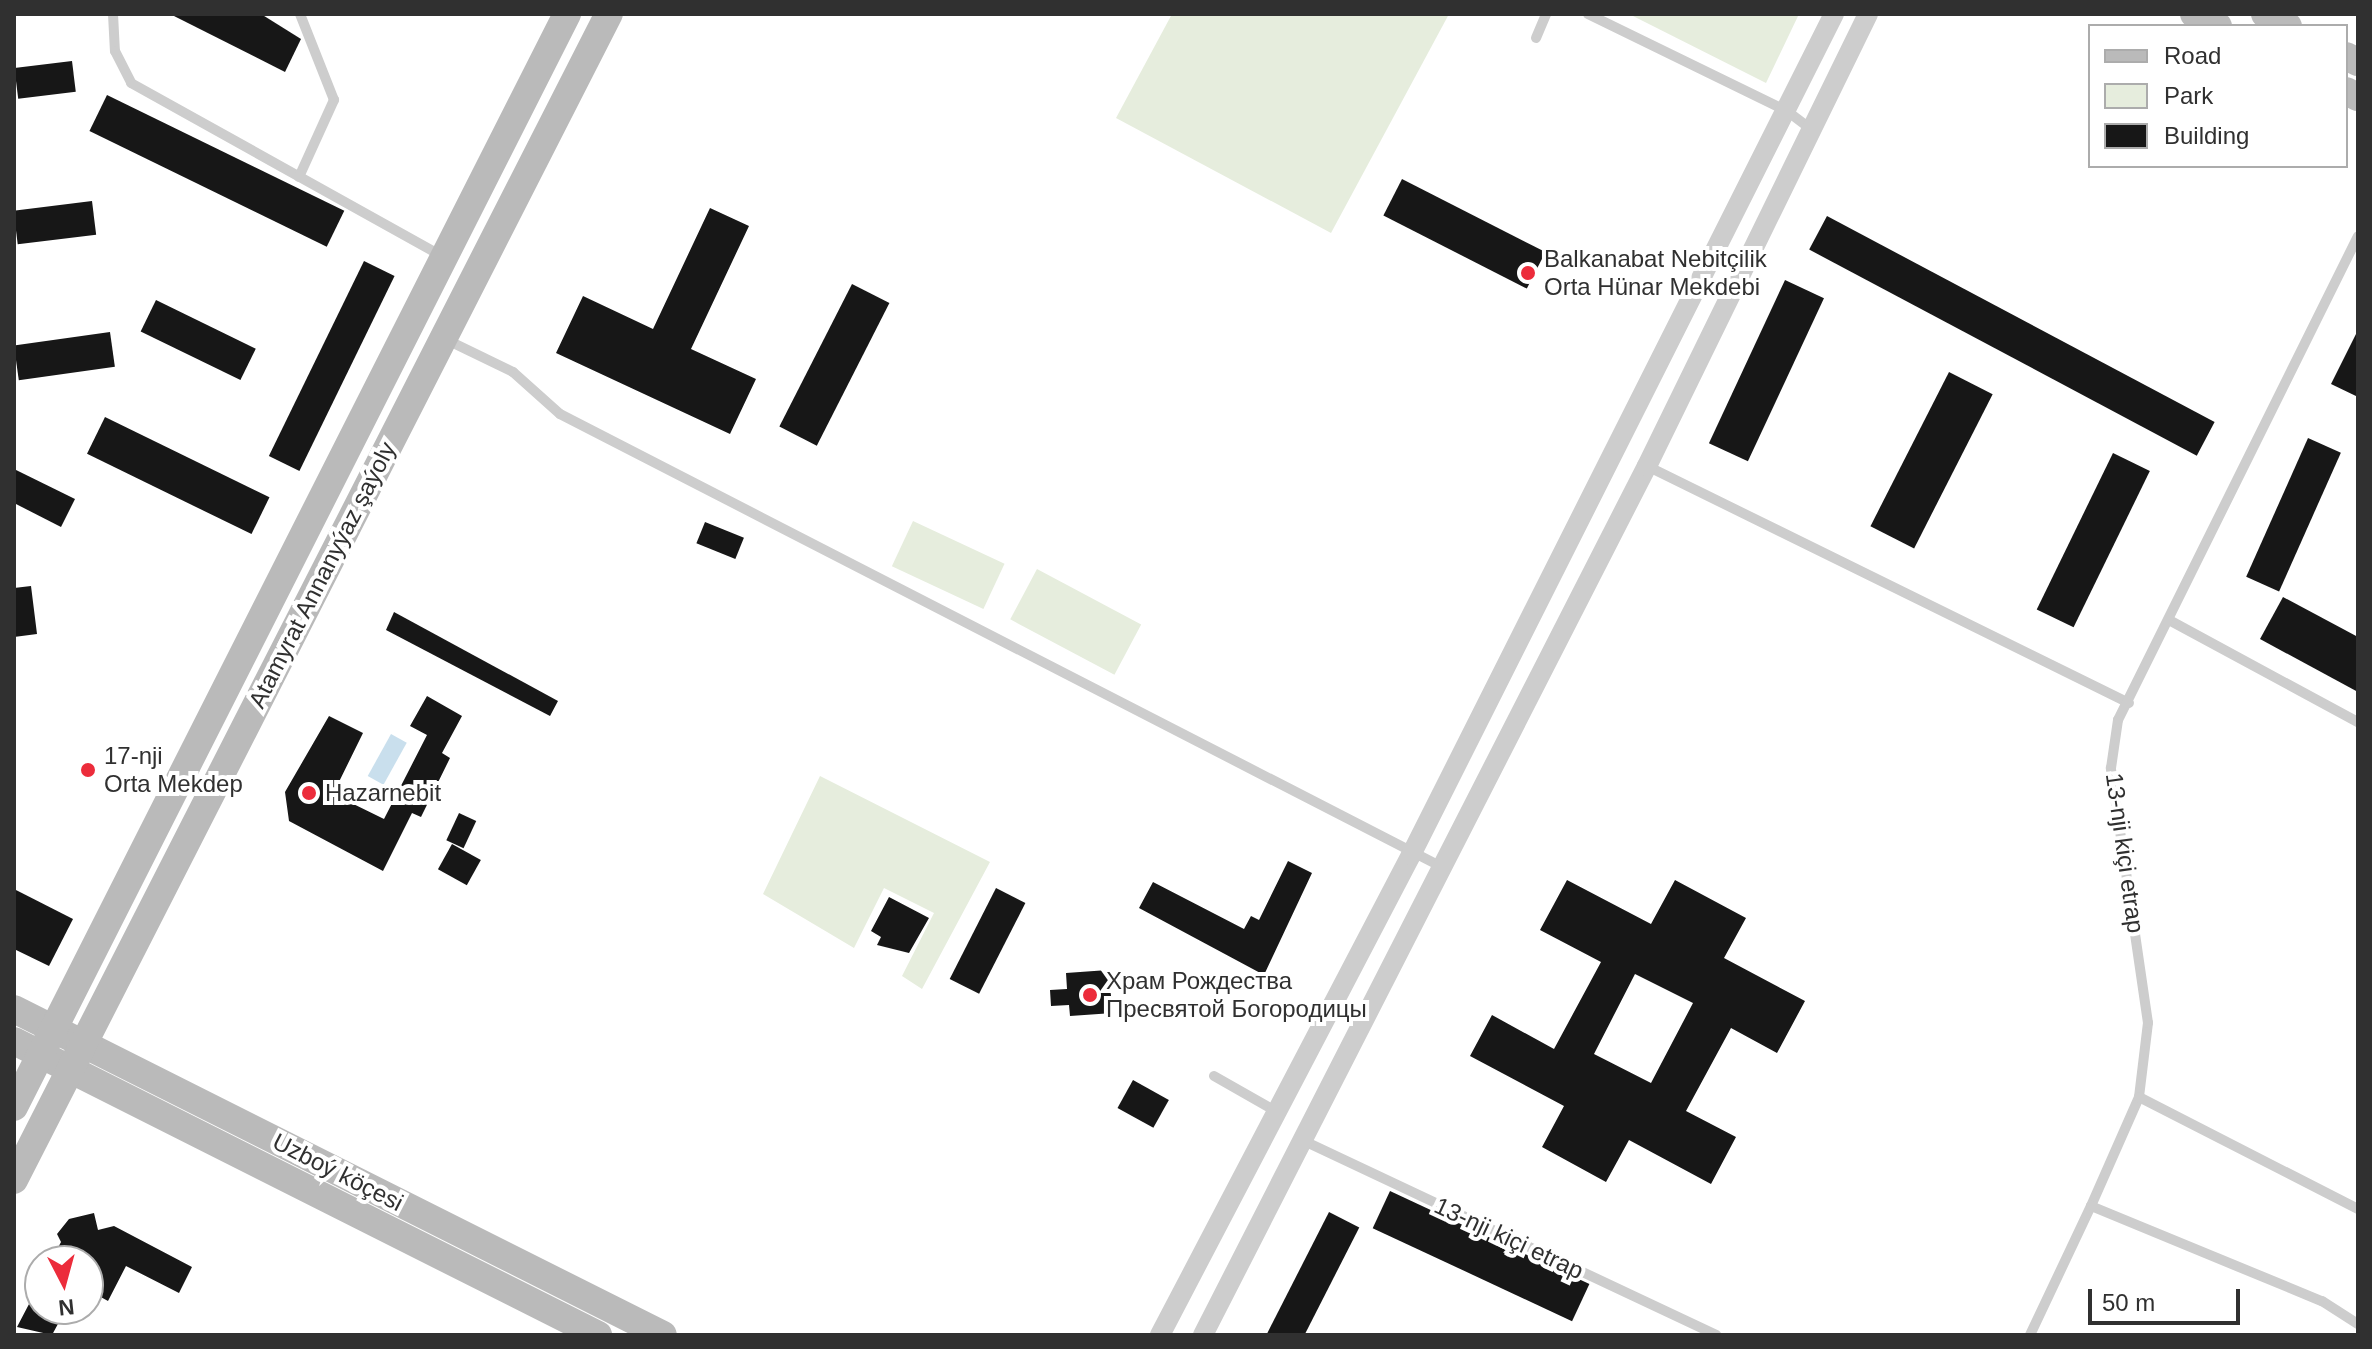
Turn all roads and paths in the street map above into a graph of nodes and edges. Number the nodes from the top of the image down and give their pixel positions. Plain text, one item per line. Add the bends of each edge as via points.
1 (113, 14) edge
2 (300, 14) edge
3 (567, 14) edge
4 (609, 14) edge
5 (1546, 14) edge
6 (1588, 14) edge
7 (1834, 14) edge
8 (1868, 14) edge
9 (2194, 14) edge
10 (2265, 14) edge
11 (2214, 24) edge
12 (2284, 24) edge
13 (1536, 38) dead end
14 (1787, 111) junction
15 (1812, 130) junction
16 (299, 177) junction
17 (2358, 236) edge
18 (445, 258) junction
19 (443, 338) junction
20 (1647, 466) junction
21 (2169, 620) junction
22 (2129, 703) junction
23 (2358, 722) edge
24 (1411, 855) junction
25 (1440, 866) junction
26 (14, 1009) edge
27 (53, 1029) junction
28 (14, 1041) edge
29 (41, 1055) junction
30 (78, 1057) junction
31 (1214, 1076) dead end
32 (2139, 1097) junction
33 (14, 1107) edge
34 (1277, 1112) junction
35 (1302, 1140) junction
36 (14, 1180) edge
37 (2091, 1206) junction
38 (2358, 1209) edge
39 (2358, 1324) edge
40 (598, 1335) edge
41 (663, 1335) edge
42 (1160, 1335) edge
43 (1203, 1335) edge
44 (1716, 1335) edge
45 (2030, 1335) edge

1 - 16 lane via 115,51 131,83
2 - 16 lane via 334,100
3 - 18 street, Atamyrat Annanyýaz şaýoly
4 - 19 street, Atamyrat Annanyýaz şaýoly
5 - 13 lane
6 - 14 lane
7 - 14 street
8 - 15 street
9 - 11 street
10 - 12 street
14 - 15 lane
14 - 24 street
15 - 20 street
16 - 18 lane
17 - 21 lane, 13-nji kiçi etrap
18 - 27 street, Atamyrat Annanyýaz şaýoly
19 - 24 lane via 513,372 560,414
19 - 30 street, Atamyrat Annanyýaz şaýoly
20 - 22 lane
20 - 25 street
21 - 22 lane, 13-nji kiçi etrap
21 - 23 lane
22 - 32 lane, 13-nji kiçi etrap via 2118,720 2111,768 2147,1009
24 - 25 lane
24 - 34 street
25 - 35 street
26 - 27 street, Uzboý köçesi
27 - 29 street, Atamyrat Annanyýaz şaýoly
27 - 30 street, Uzboý köçesi
28 - 29 street, Uzboý köçesi
29 - 30 street, Uzboý köçesi
29 - 33 street, Atamyrat Annanyýaz şaýoly
30 - 36 street, Atamyrat Annanyýaz şaýoly
30 - 40 street, Uzboý köçesi
30 - 41 street, Uzboý köçesi
31 - 34 lane
32 - 37 lane, 13-nji kiçi etrap
32 - 38 lane
34 - 42 street
35 - 43 street
35 - 44 lane, 13-nji kiçi etrap
37 - 39 lane via 2322,1301
37 - 45 lane, 13-nji kiçi etrap

